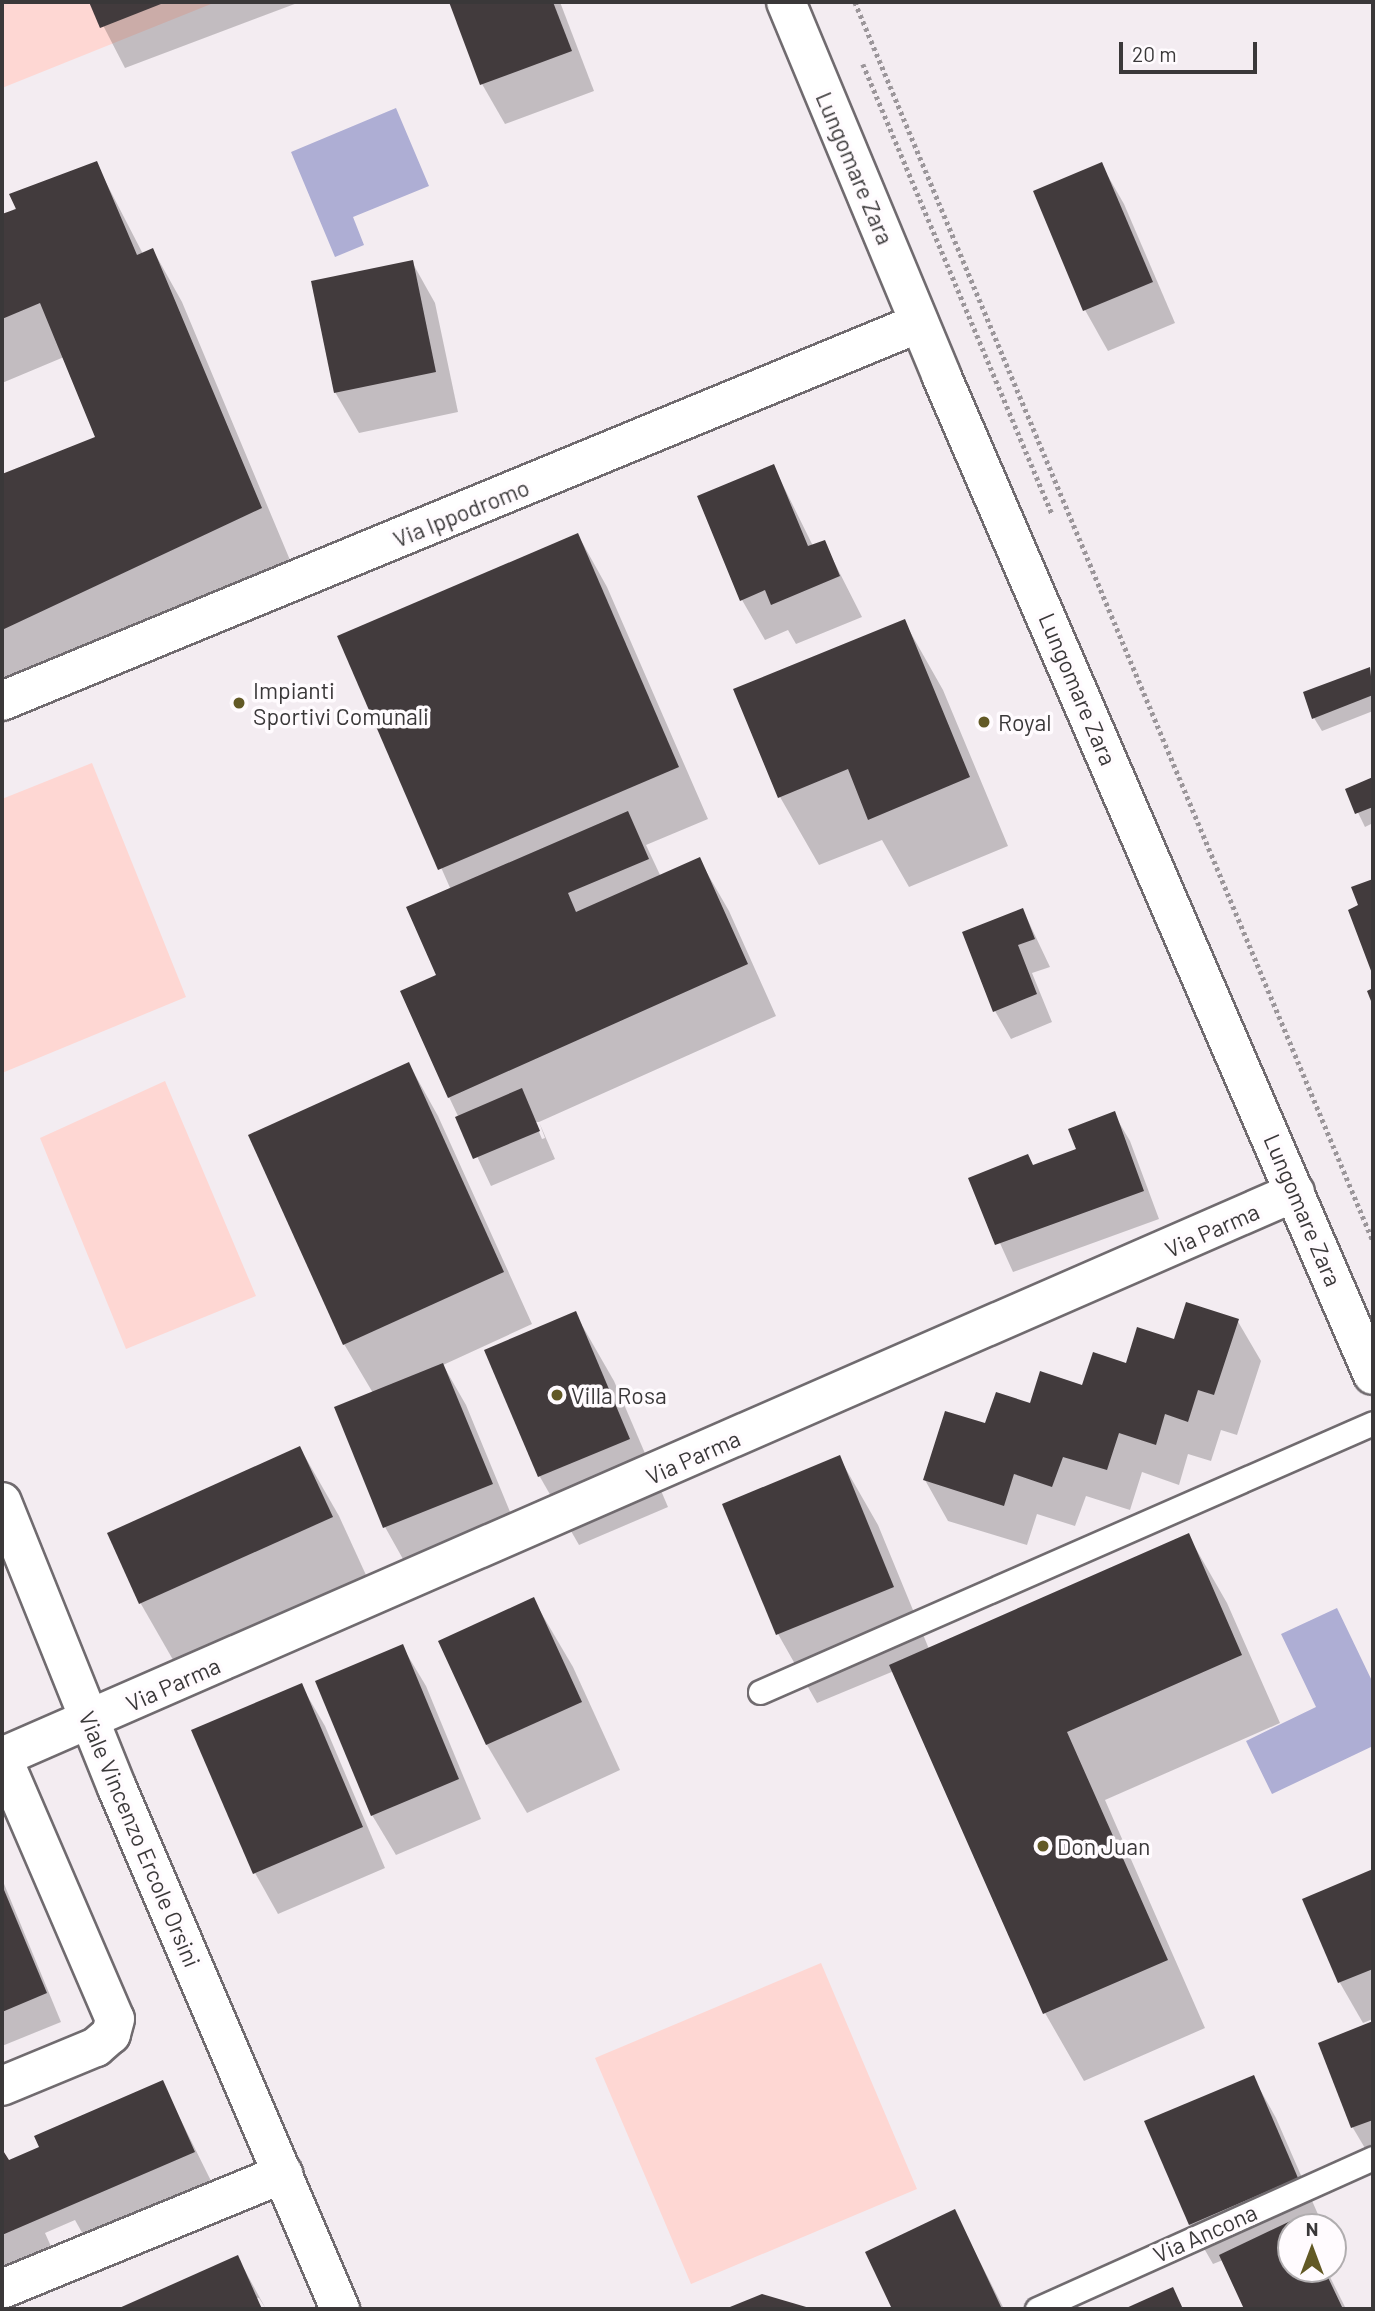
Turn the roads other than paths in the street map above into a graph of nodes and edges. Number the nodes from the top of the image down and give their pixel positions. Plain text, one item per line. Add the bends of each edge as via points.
1 (786, 2) edge
2 (919, 323) junction
3 (2, 701) edge
4 (1295, 1192) junction
5 (1373, 1375) edge
6 (1373, 1423) edge
7 (2, 1502) edge
8 (760, 1692) dead end
9 (90, 1720) junction
10 (2, 1757) edge
11 (2, 2086) edge
12 (1373, 2158) edge
13 (283, 2174) junction
14 (2, 2289) edge
15 (340, 2309) edge
16 (1037, 2309) edge

1 - 2 street, Lungomare Zara
2 - 3 street, Via Ippodromo
2 - 4 street, Lungomare Zara
4 - 5 street, Lungomare Zara
4 - 9 street, Via Parma
6 - 8 lane
7 - 9 street, Viale Vincenzo Ercole Orsini
9 - 10 street, Via Parma
9 - 13 street, Viale Vincenzo Ercole Orsini
10 - 11 street via 115,2019 111,2034 96,2047
12 - 16 lane, Via Ancona
13 - 14 street
13 - 15 street, Viale Vincenzo Ercole Orsini

